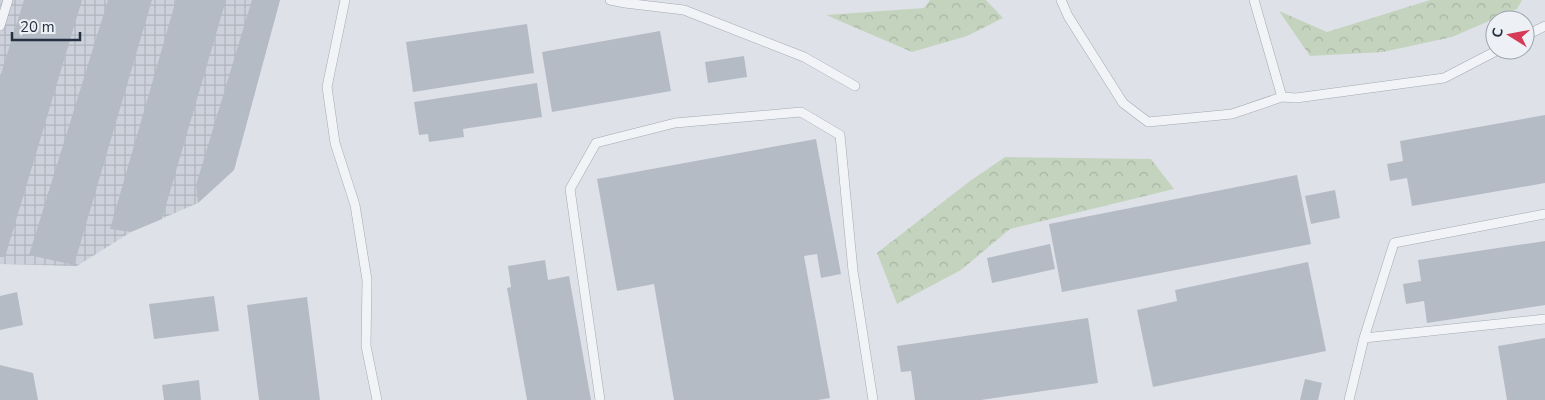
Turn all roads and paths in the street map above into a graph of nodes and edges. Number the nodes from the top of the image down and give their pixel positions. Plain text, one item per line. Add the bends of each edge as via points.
1 (8, 0) edge
2 (345, 0) edge
3 (610, 0) edge
4 (1062, 0) edge
5 (1254, 0) edge
6 (0, 26) edge
7 (1485, 57) edge
8 (855, 86) dead end
9 (1282, 97) junction
10 (1545, 214) edge
11 (1545, 319) edge
12 (1364, 338) junction
13 (377, 400) edge
14 (600, 400) edge
15 (873, 400) edge
16 (1349, 400) edge

1 - 6 lane
2 - 13 lane via 327,87 335,143 355,205 367,280 366,346
3 - 8 lane via 684,10 804,57
4 - 9 lane via 1068,16 1123,102 1148,122 1232,114
5 - 9 lane
7 - 9 lane via 1444,78 1296,98
10 - 12 lane via 1394,243
11 - 12 lane
12 - 16 lane
14 - 15 lane via 570,189 596,143 675,123 801,112 840,135 853,271

